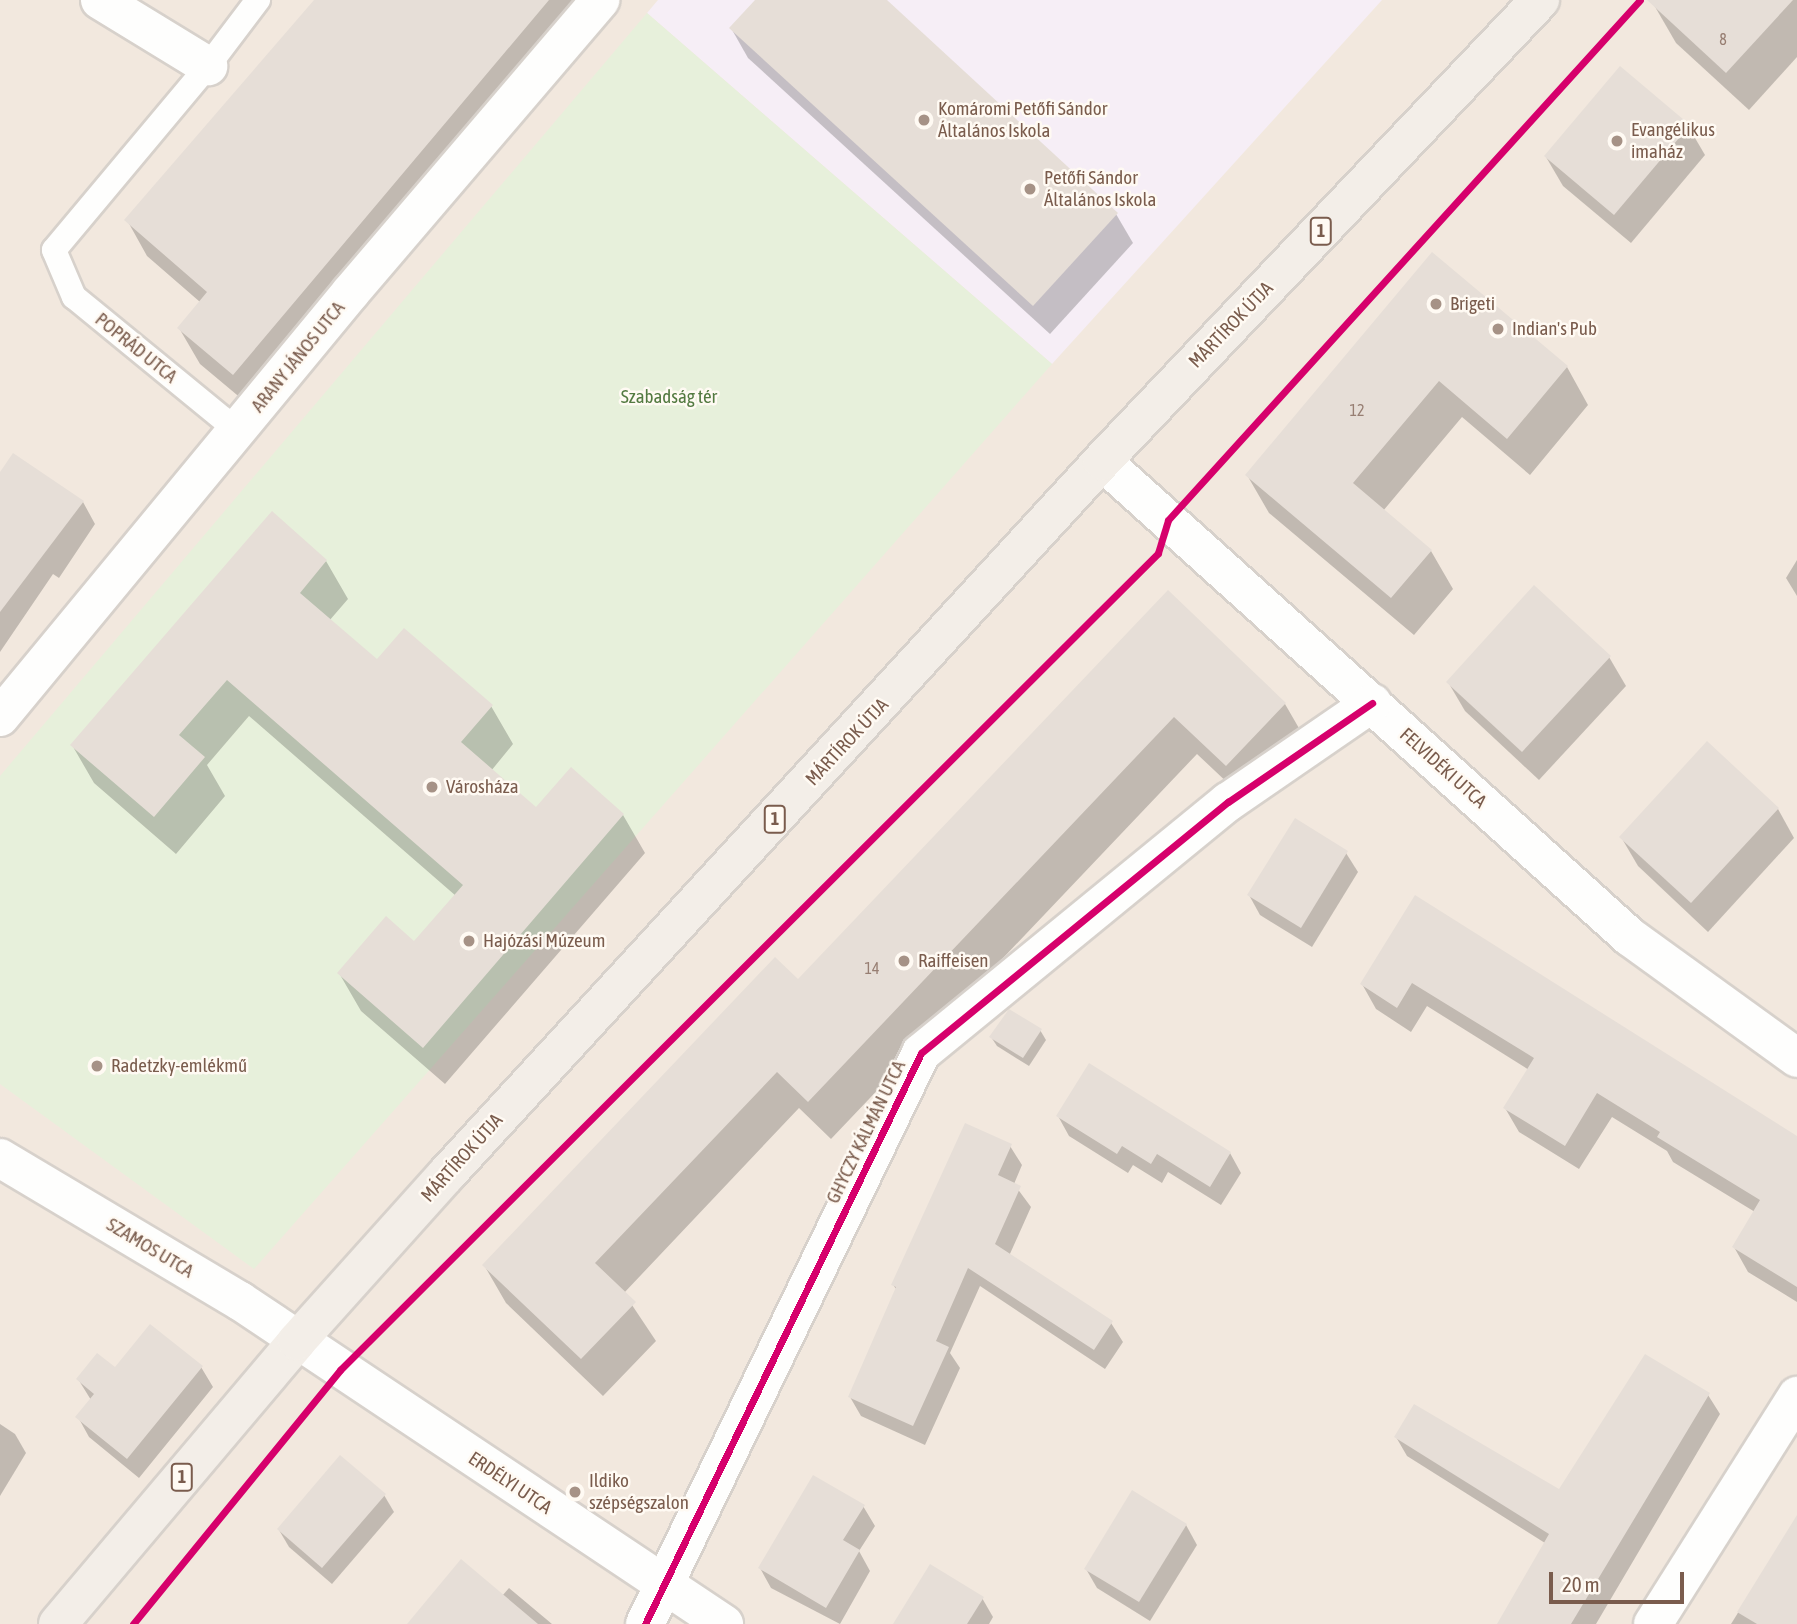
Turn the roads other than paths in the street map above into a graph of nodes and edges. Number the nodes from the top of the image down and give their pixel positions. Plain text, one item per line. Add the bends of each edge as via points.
1 (100, 0) edge
2 (258, 0) edge
3 (600, 0) edge
4 (1540, 0) edge
5 (208, 66) junction
6 (238, 431) junction
7 (1102, 461) junction
8 (1372, 704) junction
9 (0, 717) edge
10 (1797, 1058) edge
11 (0, 1158) edge
12 (297, 1341) junction
13 (1797, 1396) edge
14 (664, 1586) junction
15 (58, 1624) edge
16 (645, 1624) edge
17 (724, 1624) edge
18 (1653, 1624) edge

1 - 5 street
2 - 5 lane
3 - 6 street, ARANY JÁNOS UTCA
4 - 7 main road, MÁRTÍROK ÚTJA / 1
5 - 6 lane, POPRÁD UTCA via 54,250 74,297
6 - 9 street, ARANY JÁNOS UTCA
7 - 8 street, FELVIDÉKI UTCA
7 - 12 main road, MÁRTÍROK ÚTJA / 1
8 - 10 street, FELVIDÉKI UTCA via 1630,937
8 - 14 street, GHYCZY KÁLMÁN UTCA via 1228,802 921,1053
11 - 12 street, SZAMOS UTCA via 240,1301
12 - 14 street, ERDÉLYI UTCA
12 - 15 main road, MÁRTÍROK ÚTJA / 1
13 - 18 street
14 - 16 street, GHYCZY KÁLMÁN UTCA
14 - 17 street, ERDÉLYI UTCA

